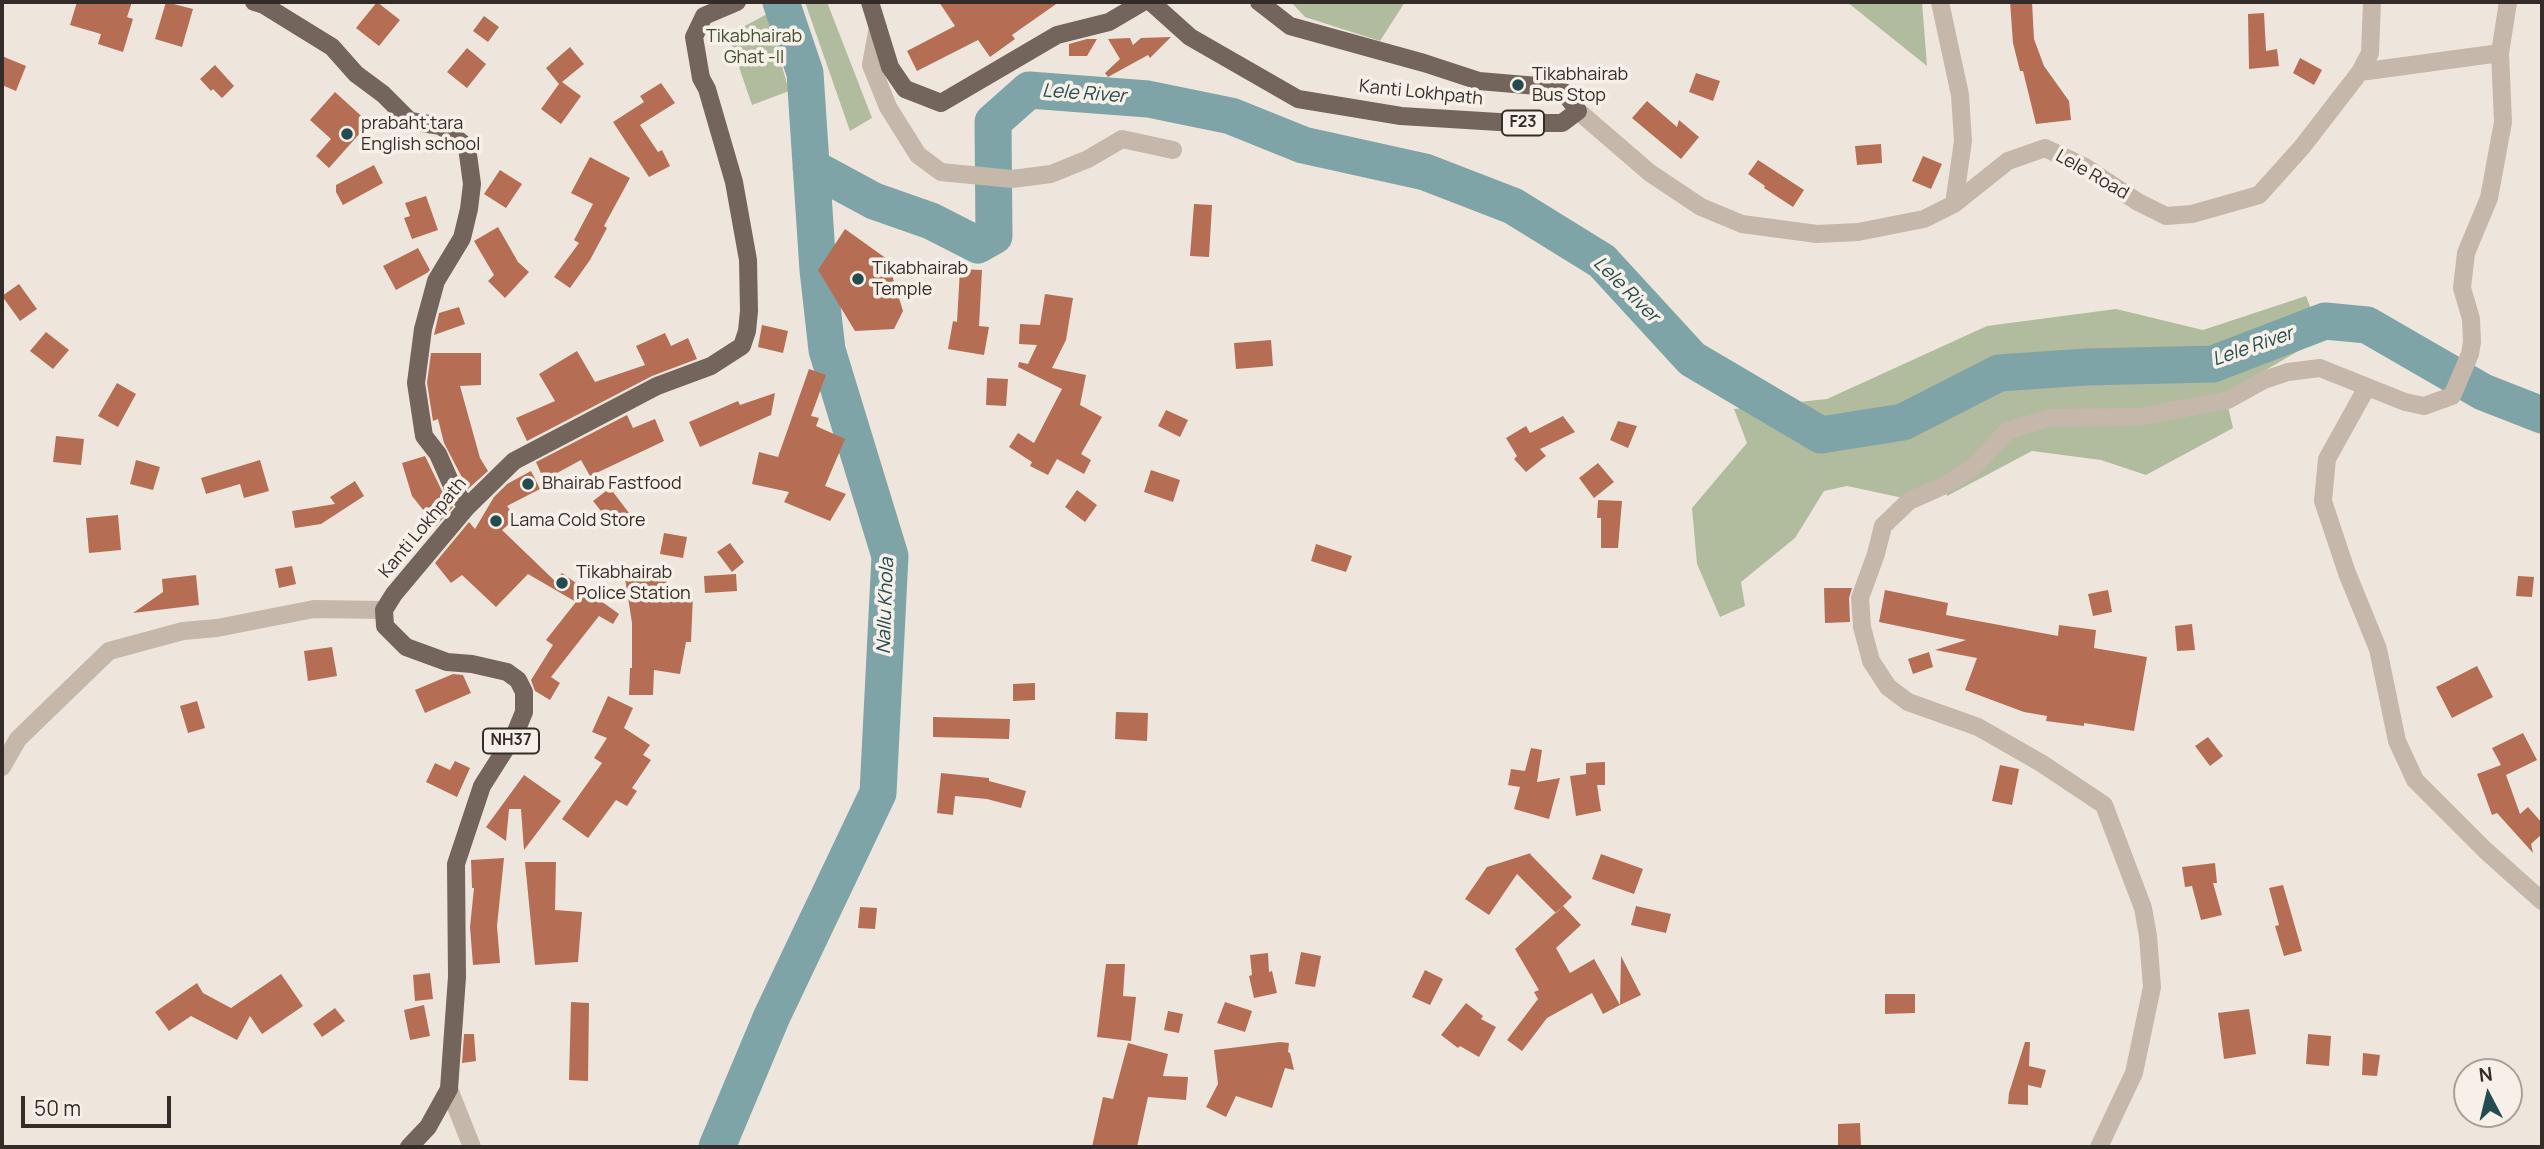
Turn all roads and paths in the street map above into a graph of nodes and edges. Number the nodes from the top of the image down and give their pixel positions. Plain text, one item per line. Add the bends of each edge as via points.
1 (254, 2) edge
2 (737, 2) edge
3 (870, 2) edge
4 (1143, 2) edge
5 (1151, 2) edge
6 (1259, 2) edge
7 (1940, 2) edge
8 (2372, 2) edge
9 (2508, 2) edge
10 (878, 27) junction
11 (2500, 53) junction
12 (2360, 72) junction
13 (1578, 111) junction
14 (1173, 150) dead end
15 (1954, 204) junction
16 (2367, 387) junction
17 (467, 507) junction
18 (384, 610) junction
19 (2, 767) edge
20 (2542, 901) edge
21 (449, 1088) junction
22 (409, 1147) edge
23 (472, 1147) edge
24 (2099, 1147) edge

1 - 17 main road via 332,47 410,121 441,126 467,147 472,184 469,209 462,238 436,281 423,329 416,383 424,436
2 - 17 main road, Kanti Lokhpath via 704,16 694,37 734,183 748,260 749,311 742,346 711,366 657,386 533,450 502,470
3 - 10 main road
4 - 10 main road via 1109,22 1057,35 941,103 905,89 890,67
5 - 13 main road, Kanti Lokhpath / F23 via 1190,37 1298,99 1401,116 1515,123 1562,122
6 - 13 main road, Kanti Lokhpath / F23 via 1290,26 1479,81 1564,92
7 - 15 street via 1960,95 1963,141
8 - 12 street, Lele Road via 2370,53
9 - 11 street
10 - 14 street via 871,65 888,107 918,155 941,172 1012,179 1051,174 1122,139
11 - 12 street
11 - 16 street via 2503,122 2489,198 2466,253 2462,288 2471,319 2470,354 2452,396 2424,406
12 - 15 street, Lele Road via 2259,195 2192,214 2166,216 2045,148 2008,161
13 - 15 street, Lele Road via 1650,173 1701,207 1742,224 1817,234 1858,232 1924,219
16 - 20 street via 2327,459 2323,501 2378,649 2397,741 2415,780
16 - 24 street via 2320,368 2264,380 2228,400 2139,417 2040,420 2007,430 1973,468 1909,501 1883,526 1860,598 1871,661 1888,687 1908,702 1978,727 2104,805 2143,908 2152,987 2134,1073
17 - 18 main road, Kanti Lokhpath
18 - 19 street via 314,609 183,631 109,650 18,739
18 - 21 main road, NH37 via 386,626 406,647 447,662 507,672 524,692 520,723 482,786 456,864 457,977
21 - 22 main road, NH37 via 428,1127
21 - 23 street

